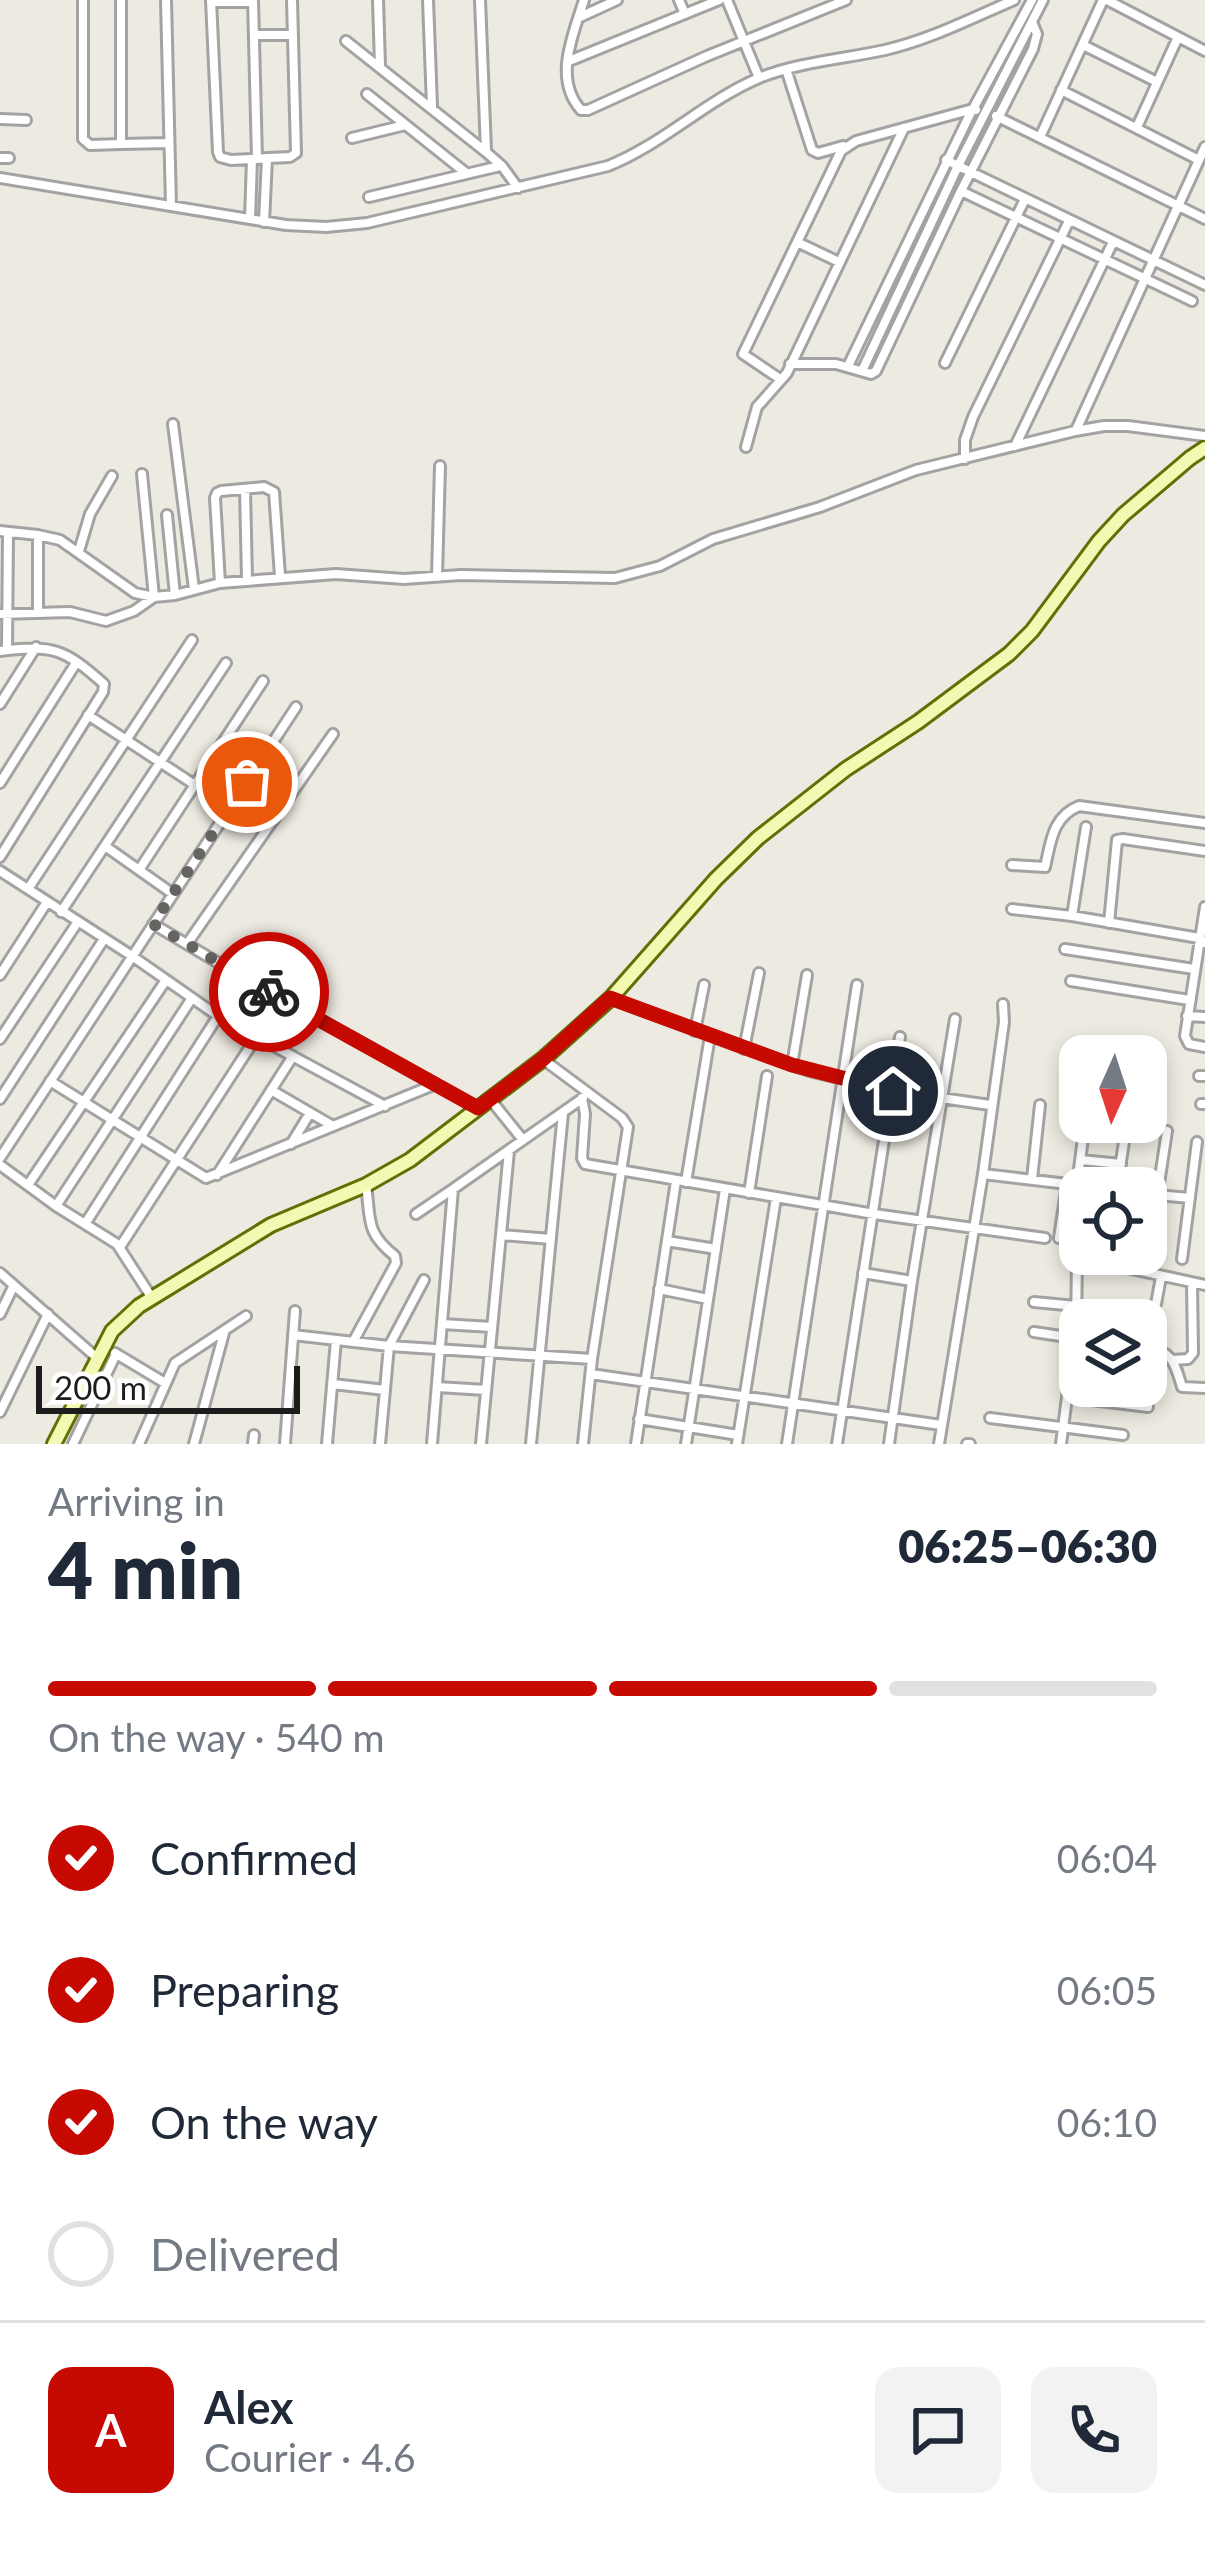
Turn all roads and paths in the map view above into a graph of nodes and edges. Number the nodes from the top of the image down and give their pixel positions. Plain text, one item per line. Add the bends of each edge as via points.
1 (83, 0) edge
2 (121, 0) edge
3 (166, 0) edge
4 (292, 0) edge
5 (378, 0) edge
6 (428, 0) edge
7 (480, 0) edge
8 (584, 0) edge
9 (617, 0) edge
10 (680, 0) edge
11 (723, 0) edge
12 (847, 0) edge
13 (1014, 0) edge
14 (1032, 0) edge
15 (1043, 0) edge
16 (1105, 0) edge
17 (211, 1) edge
18 (253, 1) edge
19 (685, 14) junction
20 (578, 17) junction
21 (1032, 22) junction
22 (254, 35) junction
23 (293, 35) junction
24 (1178, 37) junction
25 (346, 41) dead end
26 (744, 42) junction
27 (1082, 45) junction
28 (1205, 51) edge
29 (568, 62) junction
30 (380, 68) junction
31 (786, 69) junction
32 (759, 78) junction
33 (1157, 82) junction
34 (1061, 90) junction
35 (367, 94) dead end
36 (432, 108) junction
37 (973, 109) junction
38 (986, 112) junction
39 (998, 117) junction
40 (0, 118) edge
41 (26, 120) dead end
42 (406, 125) junction
43 (904, 127) junction
44 (1137, 127) junction
45 (1040, 137) junction
46 (352, 138) dead end
47 (169, 142) junction
48 (121, 144) junction
49 (847, 145) junction
50 (1205, 147) edge
51 (486, 152) junction
52 (259, 159) junction
53 (946, 160) junction
54 (1199, 160) junction
55 (502, 166) junction
56 (958, 166) junction
57 (970, 172) junction
58 (467, 174) junction
59 (0, 178) edge
60 (518, 188) junction
61 (961, 191) junction
62 (369, 197) dead end
63 (1025, 199) junction
64 (170, 206) junction
65 (1179, 206) junction
66 (1016, 217) junction
67 (1205, 218) edge
68 (250, 219) junction
69 (1069, 221) junction
70 (264, 222) junction
71 (1060, 238) junction
72 (797, 242) junction
73 (1113, 242) junction
74 (1105, 260) junction
75 (1155, 261) junction
76 (839, 262) junction
77 (1147, 279) junction
78 (1205, 285) edge
79 (1192, 301) dead end
80 (945, 363) dead end
81 (790, 364) junction
82 (848, 367) junction
83 (862, 371) junction
84 (780, 379) junction
85 (173, 424) dead end
86 (1076, 431) junction
87 (1205, 436) edge
88 (746, 447) dead end
89 (1015, 448) junction
90 (1205, 448) edge
91 (965, 459) junction
92 (440, 466) dead end
93 (142, 474) dead end
94 (112, 476) dead end
95 (244, 489) junction
96 (167, 515) dead end
97 (4, 532) edge
98 (38, 535) junction
99 (79, 551) junction
100 (437, 576) junction
101 (280, 577) junction
102 (247, 579) junction
103 (220, 583) junction
104 (194, 590) junction
105 (3, 593) edge
106 (175, 595) junction
107 (154, 597) junction
108 (38, 612) junction
109 (3, 614) edge
110 (192, 640) dead end
111 (36, 647) junction
112 (3, 651) edge
113 (76, 663) junction
114 (226, 663) dead end
115 (263, 681) dead end
116 (0, 704) edge
117 (296, 707) dead end
118 (88, 715) junction
119 (333, 734) dead end
120 (127, 739) junction
121 (161, 762) junction
122 (0, 783) edge
123 (195, 785) junction
124 (1205, 823) edge
125 (1086, 827) dead end
126 (105, 846) junction
127 (1205, 850) edge
128 (0, 857) edge
129 (1012, 865) dead end
130 (139, 870) junction
131 (0, 871) edge
132 (28, 889) junction
133 (173, 893) junction
134 (47, 902) junction
135 (1205, 907) edge
136 (1012, 909) dead end
137 (61, 912) junction
138 (1072, 916) junction
139 (77, 923) junction
140 (1108, 923) junction
141 (153, 924) junction
142 (104, 939) junction
143 (1202, 940) edge
144 (187, 944) junction
145 (1065, 949) dead end
146 (132, 956) junction
147 (1194, 969) junction
148 (759, 973) dead end
149 (0, 975) edge
150 (807, 975) dead end
151 (166, 980) junction
152 (1071, 981) dead end
153 (704, 985) dead end
154 (857, 985) dead end
155 (192, 998) junction
156 (610, 998) junction
157 (1189, 1000) junction
158 (1003, 1004) dead end
159 (218, 1016) junction
160 (1187, 1016) junction
161 (1205, 1017) edge
162 (955, 1019) dead end
163 (694, 1031) junction
164 (257, 1036) junction
165 (710, 1036) junction
166 (900, 1037) dead end
167 (0, 1039) edge
168 (1205, 1047) edge
169 (744, 1049) junction
170 (294, 1056) junction
171 (543, 1059) junction
172 (792, 1065) junction
173 (767, 1076) dead end
174 (843, 1080) junction
175 (50, 1082) junction
176 (436, 1084) junction
177 (271, 1090) junction
178 (893, 1091) junction
179 (586, 1096) junction
180 (941, 1098) junction
181 (0, 1099) edge
182 (84, 1103) junction
183 (484, 1103) junction
184 (990, 1105) junction
185 (1040, 1105) dead end
186 (385, 1106) junction
187 (563, 1112) junction
188 (310, 1113) junction
189 (113, 1121) junction
190 (335, 1127) junction
191 (140, 1138) junction
192 (524, 1140) junction
193 (1197, 1142) dead end
194 (1083, 1143) edge
195 (1124, 1143) edge
196 (290, 1145) junction
197 (509, 1149) junction
198 (175, 1160) junction
199 (1081, 1160) junction
200 (0, 1162) edge
201 (1121, 1164) junction
202 (1078, 1167) edge
203 (1120, 1167) edge
204 (621, 1172) junction
205 (983, 1174) junction
206 (216, 1176) junction
207 (1032, 1179) junction
208 (681, 1181) junction
209 (1059, 1182) edge
210 (28, 1185) junction
211 (366, 1185) junction
212 (453, 1189) junction
213 (725, 1189) junction
214 (749, 1193) junction
215 (1167, 1196) edge
216 (776, 1198) junction
217 (1190, 1198) junction
218 (56, 1206) junction
219 (824, 1206) junction
220 (416, 1214) dead end
221 (874, 1214) junction
222 (922, 1221) junction
223 (85, 1224) junction
224 (974, 1228) junction
225 (501, 1235) junction
226 (1045, 1238) dead end
227 (551, 1239) junction
228 (667, 1240) junction
229 (120, 1247) junction
230 (716, 1249) junction
231 (1182, 1259) dead end
232 (0, 1273) edge
233 (863, 1273) junction
234 (1162, 1277) junction
235 (424, 1280) dead end
236 (912, 1281) junction
237 (1192, 1283) junction
238 (14, 1285) junction
239 (1205, 1285) edge
240 (659, 1289) junction
241 (152, 1298) junction
242 (708, 1299) junction
243 (1076, 1299) edge
244 (1157, 1299) edge
245 (1034, 1302) dead end
246 (1059, 1304) edge
247 (295, 1311) dead end
248 (0, 1314) edge
249 (48, 1314) junction
250 (247, 1316) dead end
251 (442, 1324) junction
252 (492, 1327) junction
253 (224, 1331) junction
254 (1034, 1332) dead end
255 (293, 1335) junction
256 (1059, 1336) edge
257 (336, 1340) junction
258 (352, 1342) junction
259 (389, 1346) junction
260 (440, 1348) junction
261 (490, 1351) junction
262 (100, 1352) junction
263 (116, 1354) junction
264 (1167, 1354) edge
265 (540, 1355) junction
266 (592, 1358) junction
267 (1174, 1360) junction
268 (591, 1374) junction
269 (645, 1380) junction
270 (165, 1383) junction
271 (332, 1384) junction
272 (436, 1387) junction
273 (695, 1388) junction
274 (1205, 1388) edge
275 (385, 1390) junction
276 (486, 1390) junction
277 (744, 1396) junction
278 (794, 1404) junction
279 (1066, 1407) edge
280 (0, 1412) edge
281 (842, 1412) junction
282 (989, 1418) dead end
283 (639, 1419) junction
284 (893, 1419) junction
285 (941, 1425) junction
286 (688, 1427) junction
287 (1063, 1427) junction
288 (1124, 1435) dead end
289 (738, 1439) edge
290 (54, 1444) edge
291 (73, 1444) edge
292 (139, 1444) edge
293 (194, 1444) edge
294 (285, 1444) edge
295 (327, 1444) edge
296 (380, 1444) edge
297 (432, 1444) edge
298 (481, 1444) edge
299 (531, 1444) edge
300 (583, 1444) edge
301 (635, 1444) edge
302 (686, 1444) edge
303 (787, 1444) edge
304 (837, 1444) edge
305 (889, 1444) edge
306 (939, 1444) edge
307 (1061, 1444) edge

1 - 48 street via 83,139
2 - 48 street
3 - 47 street
4 - 23 street
5 - 30 street
6 - 36 street
7 - 51 street
8 - 20 street
9 - 20 street
10 - 19 street
11 - 19 street
11 - 26 street
12 - 26 street
13 - 31 street via 890,49
14 - 37 street
15 - 21 street
16 - 24 street
16 - 27 street
17 - 18 street
17 - 52 street via 218,152
18 - 22 street
19 - 29 street
20 - 29 street
21 - 38 street
21 - 39 street via 1036,41
22 - 23 street
22 - 52 street
23 - 52 street via 296,153
24 - 28 street
24 - 33 street
25 - 30 street
26 - 29 street via 588,110 568,90
26 - 32 street
27 - 33 street
27 - 34 street
30 - 36 street
31 - 32 street
31 - 49 street via 812,150
32 - 60 street via 635,155
33 - 44 street
34 - 44 street
34 - 45 street
35 - 42 street
36 - 51 street
37 - 38 street
37 - 43 street
37 - 53 street
38 - 39 street
38 - 56 street
39 - 45 street
39 - 57 street
40 - 41 street
42 - 46 street
42 - 58 street
43 - 49 street
43 - 76 street
44 - 54 street
45 - 65 street
47 - 48 street
47 - 64 street
49 - 72 street
50 - 54 street
51 - 55 street
52 - 68 street
52 - 70 street
53 - 56 street
53 - 82 street
54 - 65 street
55 - 58 street
55 - 60 street
56 - 57 street
56 - 83 street
57 - 61 street
57 - 63 street
58 - 62 street
59 - 64 street
60 - 70 street via 367,224
61 - 66 street
61 - 83 street via 879,367
63 - 66 street
63 - 69 street
64 - 68 street
65 - 67 street
65 - 75 street
66 - 71 street
66 - 80 street
68 - 70 street
69 - 71 street
69 - 73 street
71 - 74 street
71 - 91 street via 973,417
72 - 76 street
72 - 84 street via 743,354
73 - 74 street
73 - 75 street
74 - 77 street
74 - 89 street
75 - 77 street
75 - 78 street
76 - 81 street
77 - 79 street
77 - 86 street
81 - 82 street
81 - 84 street
82 - 83 street
84 - 88 street via 757,407
85 - 104 street
86 - 87 street via 1128,425
86 - 89 street
89 - 91 street
90 - 156 main road via 1099,541 1009,654 788,812
91 - 100 street via 713,539 638,574
92 - 100 street
93 - 107 street
94 - 99 street
95 - 101 street via 274,492
95 - 102 street
95 - 103 street via 217,493
96 - 106 street
97 - 98 street
97 - 105 street
98 - 99 street
98 - 108 street
99 - 107 street via 135,593
100 - 101 street
101 - 102 street
102 - 103 street
103 - 104 street
104 - 106 street
105 - 109 street
106 - 107 street
107 - 108 street via 106,621
108 - 109 street
109 - 112 street
110 - 120 street
111 - 112 street
111 - 113 street
111 - 116 street
113 - 118 street via 104,684
113 - 122 street
114 - 121 street
115 - 123 street
117 - 133 street
118 - 120 street
118 - 128 street
119 - 144 street
120 - 121 street
120 - 132 street
121 - 123 street
121 - 126 street
123 - 130 street
124 - 129 street via 1079,806 1057,824 1045,867
125 - 138 street
126 - 130 street
126 - 137 street
127 - 140 street via 1117,840
130 - 133 street
131 - 132 street
132 - 134 street
133 - 141 street
134 - 137 street
134 - 149 street
135 - 143 street
136 - 138 street
137 - 139 street
138 - 140 street
139 - 142 street
139 - 167 street
140 - 143 street
141 - 144 street
141 - 146 street
142 - 146 street
142 - 181 street
143 - 147 street
144 - 176 street
145 - 147 street
146 - 151 street
146 - 175 street
147 - 157 street
148 - 169 street
150 - 172 street
151 - 155 street
151 - 182 street
152 - 157 street
153 - 163 street
154 - 174 street
155 - 159 street
155 - 189 street
156 - 163 street
156 - 171 main road
157 - 160 street
158 - 184 street
159 - 164 street
159 - 191 street
160 - 161 street
160 - 168 street via 1186,1041
162 - 180 street
163 - 165 street
164 - 170 street
164 - 198 street
165 - 169 street
165 - 208 street
166 - 178 street
169 - 172 street
170 - 177 street
170 - 186 street
171 - 179 street
171 - 183 main road
172 - 174 street
173 - 214 street
174 - 178 street
174 - 219 street
175 - 182 street
175 - 200 street
176 - 183 street
176 - 186 street
177 - 188 street
177 - 206 street
178 - 180 street
178 - 221 street
179 - 187 street
179 - 204 street via 628,1127
179 - 204 street via 583,1162
180 - 184 street
180 - 222 street
182 - 189 street
182 - 210 street
183 - 192 street
183 - 211 main road
184 - 205 street
185 - 207 street
186 - 190 street
187 - 192 street
187 - 227 street
188 - 190 street
188 - 196 street
189 - 191 street
189 - 218 street
190 - 196 street
191 - 198 street
191 - 223 street
192 - 197 street
193 - 217 street
194 - 199 street
195 - 201 street
196 - 206 street
197 - 212 street
197 - 225 street
198 - 206 street via 202,1178
198 - 229 street
199 - 201 street
199 - 202 street
200 - 210 street
201 - 203 street
204 - 208 street
204 - 266 street
205 - 207 street
205 - 224 street
207 - 209 street
208 - 213 street
208 - 228 street
210 - 218 street
211 - 241 main road via 271,1225
211 - 258 street via 373,1233 396,1263
212 - 220 street
212 - 251 street
213 - 214 street
213 - 230 street
214 - 216 street
215 - 217 street
216 - 219 street
216 - 277 street
217 - 231 street
218 - 223 street
219 - 221 street
219 - 278 street
221 - 222 street
221 - 233 street
222 - 224 street
222 - 236 street
223 - 229 street
224 - 226 street
224 - 285 street
225 - 227 street
225 - 252 street
227 - 265 street
228 - 230 street
228 - 240 street
229 - 241 street
230 - 242 street
232 - 238 street
233 - 236 street
233 - 281 street
234 - 237 street
234 - 243 street via 1080,1260
234 - 244 street
235 - 259 street
236 - 284 street
237 - 239 street
237 - 267 street via 1193,1353
238 - 248 street
238 - 249 street
240 - 242 street
240 - 269 street
241 - 262 main road
242 - 273 street
245 - 246 street
247 - 255 street
249 - 262 street
249 - 280 street
250 - 253 street
251 - 252 street
251 - 260 street
252 - 261 street
253 - 270 street via 175,1363
253 - 293 street
254 - 256 street
255 - 257 street
255 - 294 street
257 - 258 street
257 - 271 street
258 - 259 street
259 - 260 street
259 - 275 street
260 - 261 street
260 - 272 street
261 - 265 street
261 - 276 street
262 - 263 street
262 - 290 main road
263 - 270 street
263 - 291 street
264 - 267 street
265 - 266 street
265 - 299 street
266 - 268 street
267 - 274 street via 1182,1387
268 - 269 street
268 - 300 street
269 - 273 street
269 - 283 street
270 - 292 street
271 - 275 street
271 - 295 street
272 - 276 street
272 - 297 street
273 - 277 street
273 - 286 street
275 - 296 street
276 - 298 street
277 - 278 street
277 - 289 street
278 - 281 street
278 - 303 street
279 - 287 street
281 - 284 street
281 - 304 street
282 - 287 street
283 - 286 street
283 - 301 street
284 - 285 street
284 - 305 street
285 - 306 street
286 - 289 street
286 - 302 street
287 - 288 street
287 - 307 street

